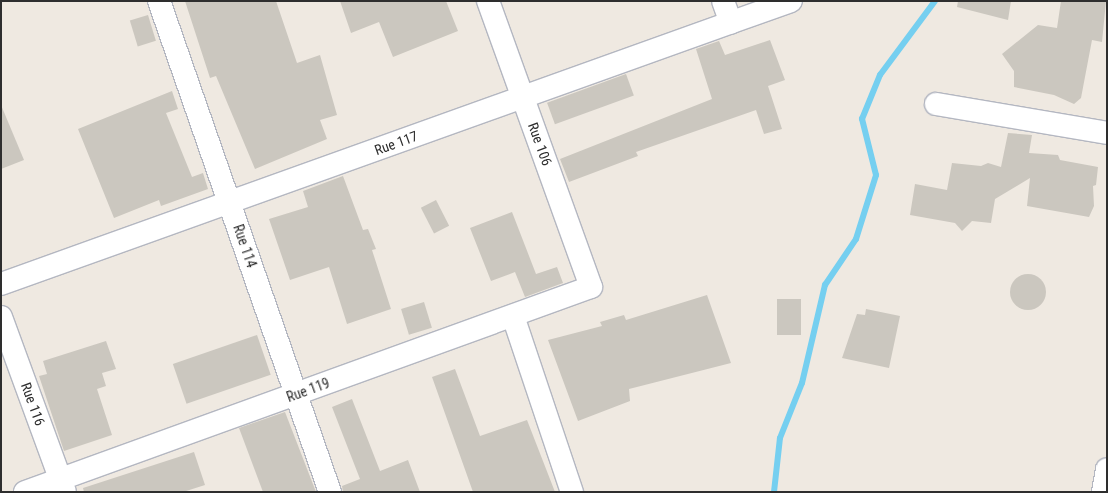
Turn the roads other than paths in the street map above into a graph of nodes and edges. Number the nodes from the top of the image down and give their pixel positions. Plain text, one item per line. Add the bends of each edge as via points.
1 (159, 1) edge
2 (488, 1) edge
3 (723, 1) edge
4 (791, 1) edge
5 (730, 23) junction
6 (523, 97) junction
7 (936, 104) dead end
8 (1107, 133) edge
9 (229, 202) junction
10 (1, 284) edge
11 (591, 287) joint
12 (513, 316) junction
13 (1, 317) edge
14 (296, 394) junction
15 (1107, 469) edge
16 (62, 485) edge
17 (25, 492) edge
18 (330, 492) edge
19 (572, 492) edge
20 (1103, 492) edge

1 - 9 street, Rue 114
2 - 6 street, Rue 106
3 - 5 street
4 - 5 street, Rue 117
5 - 6 street, Rue 117
6 - 9 street, Rue 117
6 - 11 street, Rue 106
7 - 8 street
9 - 10 street, Rue 117
9 - 14 street, Rue 114
11 - 12 street, Rue 119
12 - 14 street, Rue 119
12 - 19 street
13 - 16 street, Rue 116
14 - 16 street, Rue 119
14 - 18 street, Rue 114
15 - 20 street
16 - 17 street, Rue 119

